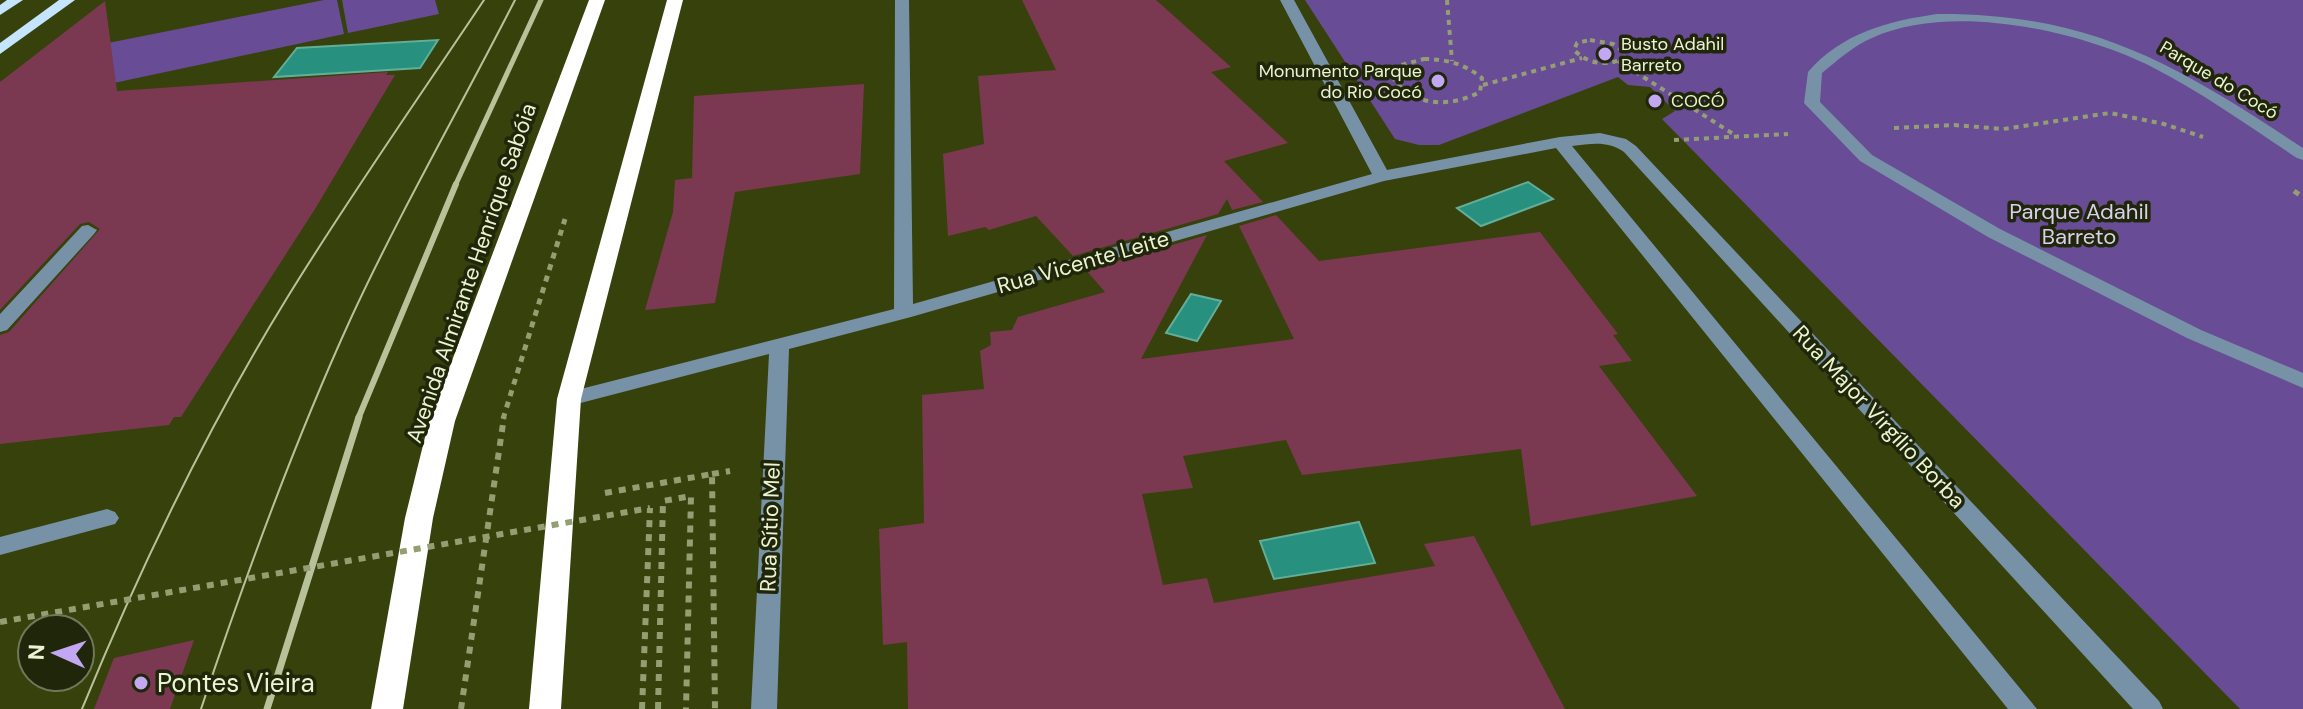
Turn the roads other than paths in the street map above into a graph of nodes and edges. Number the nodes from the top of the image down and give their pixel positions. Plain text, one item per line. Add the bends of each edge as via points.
1 (16, 0) edge
2 (68, 0) edge
3 (597, 0) edge
4 (675, 0) edge
5 (902, 0) edge
6 (1287, 0) edge
7 (0, 11) edge
8 (0, 50) edge
9 (1600, 138) joint
10 (1560, 142) junction
11 (2303, 155) edge
12 (1382, 176) junction
13 (88, 230) dead end
14 (904, 313) junction
15 (0, 326) edge
16 (779, 346) junction
17 (2303, 381) edge
18 (569, 399) junction
19 (107, 518) dead end
20 (0, 546) edge
21 (387, 709) edge
22 (545, 709) edge
23 (764, 709) edge
24 (2024, 709) edge
25 (2150, 709) edge

1 - 7 main road
2 - 8 main road
3 - 21 highway, Avenida Almirante Henrique Sabóia via 442,421 419,518
4 - 18 highway
5 - 14 street
6 - 12 street
9 - 10 street, Rua Vicente Leite
9 - 25 street, Rua Major Virgílio Borba via 1626,146
10 - 12 street, Rua Vicente Leite
10 - 24 street
11 - 17 street, Parque do Cocó via 2152,62 2077,34 2011,20 1953,14 1908,21 1870,33 1815,72 1812,103 1866,158 2057,267
12 - 14 street, Rua Vicente Leite
13 - 15 street
14 - 16 street, Rua Vicente Leite
16 - 18 street, Rua Vicente Leite
16 - 23 street, Rua Sítio Mel
18 - 22 highway
19 - 20 street

